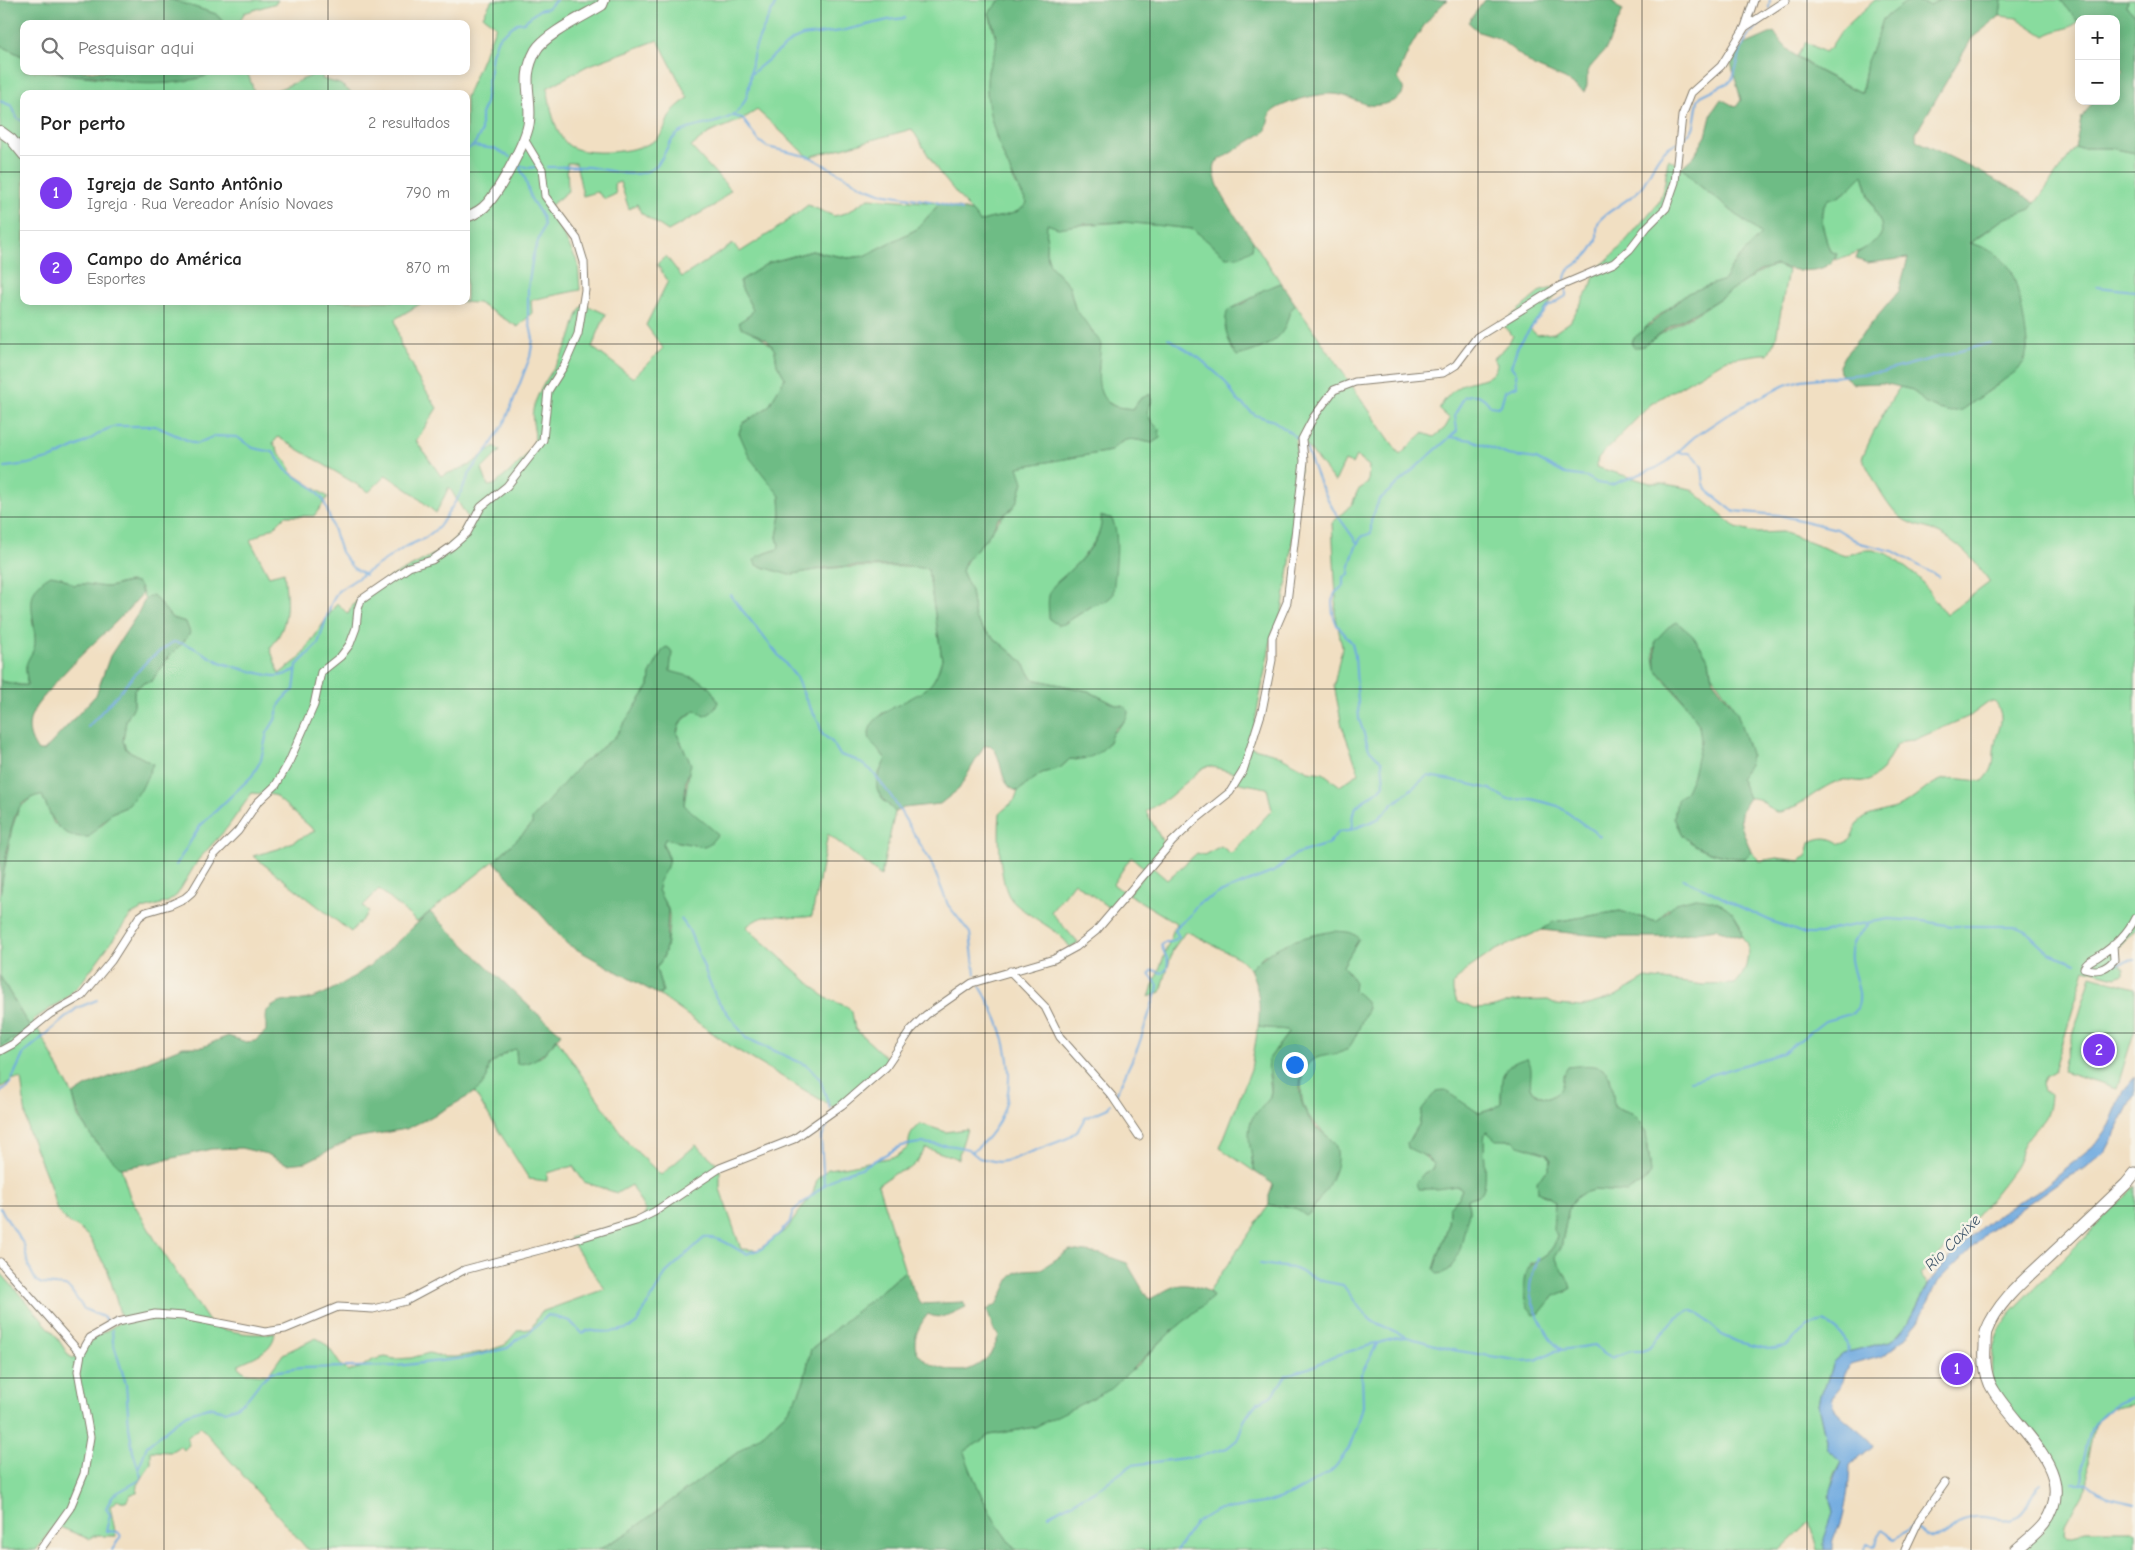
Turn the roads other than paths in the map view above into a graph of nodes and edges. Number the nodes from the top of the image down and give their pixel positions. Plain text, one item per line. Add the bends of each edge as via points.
1 (604, 0) edge
2 (1754, 0) edge
3 (1786, 0) edge
4 (1745, 26) junction
5 (0, 130) edge
6 (524, 139) junction
7 (20, 150) edge
8 (470, 216) edge
9 (2135, 918) edge
10 (2113, 945) junction
11 (1010, 971) junction
12 (0, 1051) edge
13 (1139, 1136) dead end
14 (2135, 1173) edge
15 (0, 1262) edge
16 (81, 1354) junction
17 (1945, 1483) dead end
18 (40, 1550) edge
19 (1905, 1550) edge
20 (2016, 1550) edge

1 - 6 street via 602,5 537,48 526,74 529,122
2 - 4 street
3 - 4 street
4 - 11 street via 1721,66 1691,93 1682,116 1674,182 1666,208 1630,249 1614,263 1560,286 1477,338 1456,365 1443,373 1355,382 1334,390 1312,418 1302,439 1304,461 1287,602 1272,637 1272,660 1262,711 1243,771 1230,792 1172,842 1096,931 1054,959
5 - 7 street
6 - 8 street via 489,203
6 - 12 street via 542,169 546,196 576,239 584,262 585,290 578,334 548,391 542,440 507,486 481,507 467,533 432,560 409,567 361,600 350,644 321,672 314,705 276,785 214,856 192,892 139,917 102,973 82,996 50,1014
9 - 10 street via 2131,927
10 - 10 street via 2086,963 2084,968 2094,971 2107,968 2114,960
11 - 13 street via 1045,1007 1060,1037 1112,1096
11 - 16 street via 972,983 926,1015 911,1030 886,1067 842,1106 794,1139 720,1168 636,1221 464,1270 406,1301 373,1309 338,1308 285,1330 265,1332 155,1314 118,1322 90,1338
14 - 20 main road via 2015,1289 1997,1310 1986,1333 1984,1359 1990,1382 2000,1401 2042,1452 2054,1478 2050,1513
15 - 16 street
16 - 18 street via 78,1371 90,1437 84,1474 70,1508
17 - 19 street via 1917,1523

